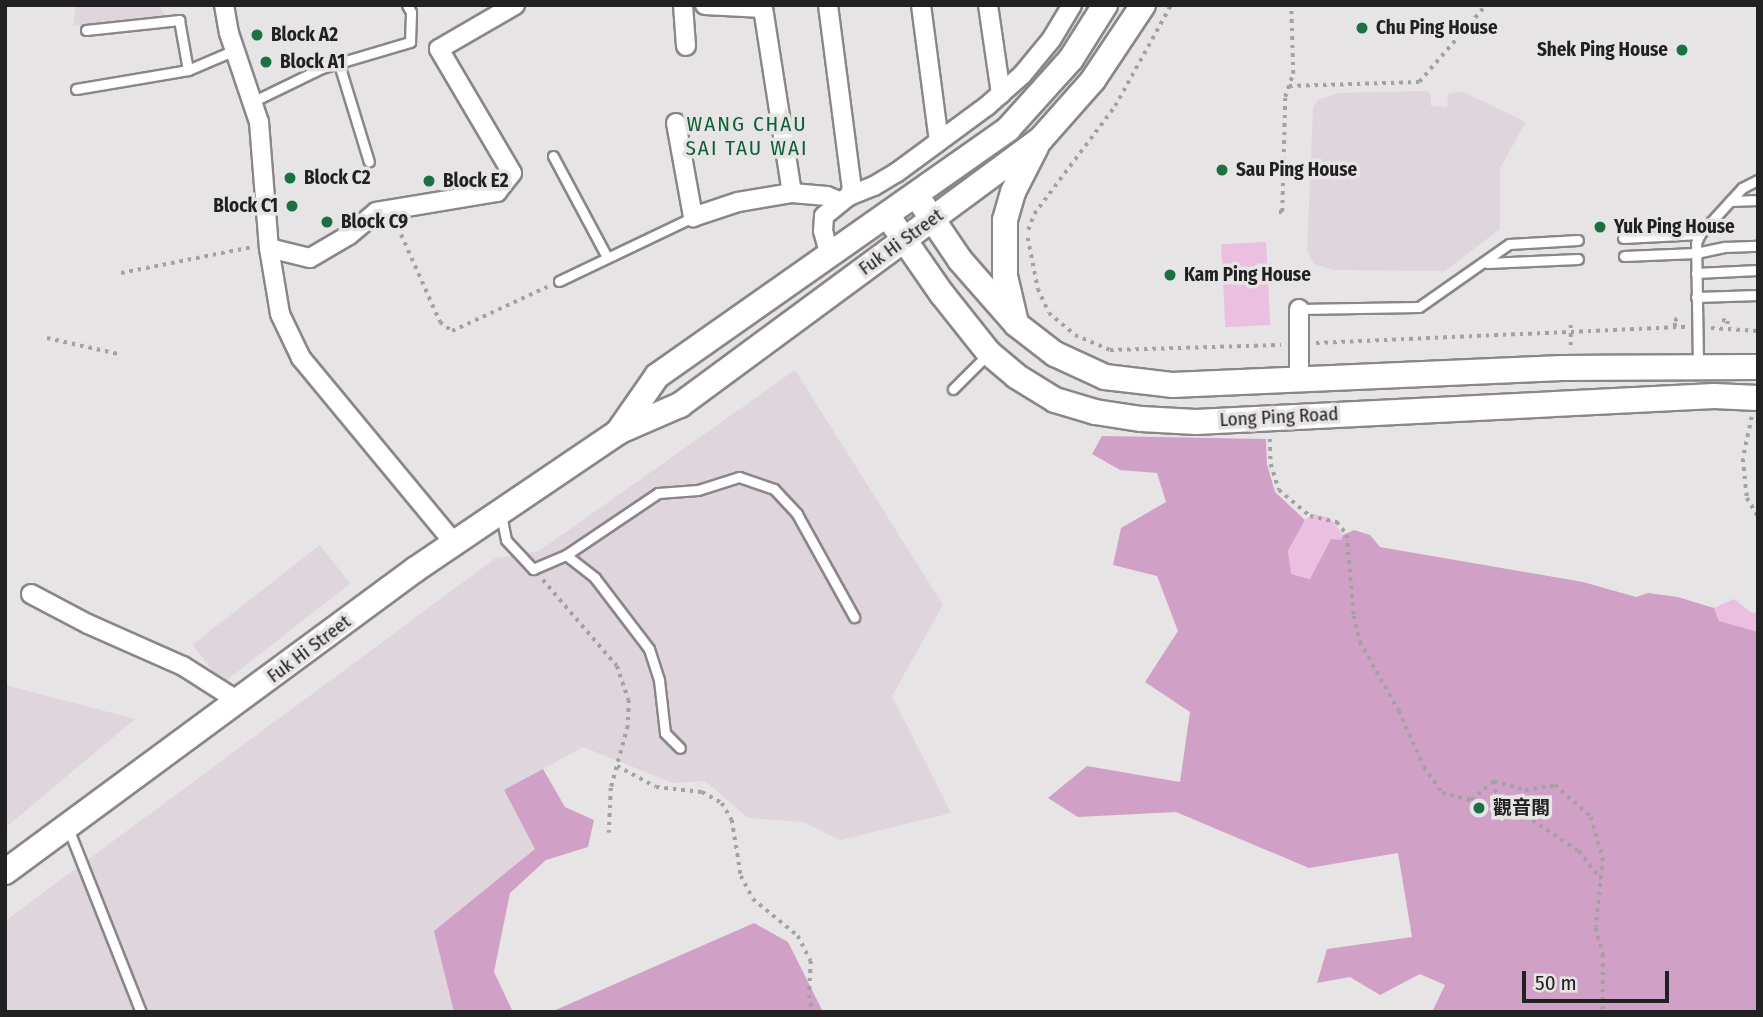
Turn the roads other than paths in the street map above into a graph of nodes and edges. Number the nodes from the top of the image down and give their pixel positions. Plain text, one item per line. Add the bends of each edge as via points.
1 (224, 5) edge
2 (407, 5) edge
3 (515, 5) edge
4 (683, 5) edge
5 (705, 5) edge
6 (828, 5) edge
7 (921, 5) edge
8 (988, 5) edge
9 (1073, 5) edge
10 (1105, 5) edge
11 (1143, 5) edge
12 (86, 30) dead end
13 (686, 46) dead end
14 (235, 50) junction
15 (339, 64) junction
16 (188, 70) junction
17 (76, 89) dead end
18 (1001, 94) junction
19 (254, 101) junction
20 (676, 124) dead end
21 (939, 141) junction
22 (1040, 141) junction
23 (553, 156) dead end
24 (369, 162) dead end
25 (1758, 180) edge
26 (792, 193) junction
27 (916, 195) junction
28 (845, 199) junction
29 (1758, 200) edge
30 (1730, 201) junction
31 (887, 215) junction
32 (693, 217) junction
33 (932, 219) junction
34 (1700, 234) junction
35 (1623, 238) dead end
36 (904, 239) junction
37 (1578, 240) dead end
38 (269, 246) junction
39 (1758, 246) edge
40 (829, 253) junction
41 (1696, 253) junction
42 (1624, 256) dead end
43 (607, 257) junction
44 (1578, 259) dead end
45 (1485, 263) junction
46 (1758, 270) edge
47 (1696, 273) junction
48 (559, 281) road end
49 (1758, 295) edge
50 (1696, 298) junction
51 (1299, 310) joint
52 (1016, 324) junction
53 (989, 353) junction
54 (1698, 366) junction
55 (1758, 367) edge
56 (1299, 379) junction
57 (953, 389) dead end
58 (1714, 396) junction
59 (1756, 405) edge
60 (618, 432) junction
61 (501, 512) junction
62 (454, 543) junction
63 (566, 555) junction
64 (31, 594) dead end
65 (854, 617) dead end
66 (238, 701) junction
67 (680, 748) dead end
68 (68, 827) junction
69 (5, 872) edge
70 (141, 1012) edge

1 - 14 street
2 - 15 lane via 410,42
3 - 38 street via 439,49 512,173 497,192 376,212 310,258
4 - 13 street
5 - 26 street via 763,8
6 - 28 street via 852,189
7 - 21 street
8 - 18 street
9 - 18 street via 1051,40
10 - 27 main road, Fuk Hi Street via 1071,59 1008,129
11 - 22 main road, Fuk Hi Street via 1093,80
12 - 16 lane via 179,20
14 - 16 lane
14 - 19 street
15 - 19 lane
15 - 24 lane
16 - 17 lane
18 - 21 street
19 - 38 street
20 - 32 street
21 - 28 street via 873,187
22 - 33 main road, Fuk Hi Street
22 - 52 main road via 1013,192 1005,220 1005,276
23 - 43 lane
25 - 30 lane
26 - 28 street
26 - 32 street via 738,202
27 - 31 main road, Fuk Hi Street
27 - 33 main road, Long Ping Road
28 - 40 street via 823,220
29 - 30 lane
30 - 34 lane
31 - 36 main road, Long Ping Road
31 - 40 main road, Fuk Hi Street
32 - 43 lane
33 - 36 main road, Fuk Hi Street
33 - 52 main road, Long Ping Road via 983,290
34 - 35 lane
34 - 41 lane
36 - 53 main road, Long Ping Road
36 - 60 main road, Fuk Hi Street via 680,405
37 - 45 lane via 1509,244
38 - 62 street via 280,314 301,358
39 - 41 lane
40 - 60 main road, Fuk Hi Street via 657,376
41 - 42 lane
41 - 47 lane
43 - 48 lane
44 - 45 lane
45 - 51 lane via 1419,307
46 - 47 lane
47 - 50 lane
49 - 50 lane
50 - 54 lane
51 - 56 street
52 - 56 main road, Long Ping Road via 1055,354 1105,377 1172,385
53 - 57 lane
53 - 58 main road, Long Ping Road via 1055,400 1141,419 1196,422
54 - 55 main road, Long Ping Road
54 - 56 main road, Long Ping Road
54 - 58 main road
58 - 59 main road, Long Ping Road
60 - 61 main road, Fuk Hi Street
61 - 62 main road, Fuk Hi Street
61 - 63 lane via 506,540 533,569
62 - 66 main road, Fuk Hi Street
63 - 65 lane via 658,492 698,490 739,477 774,489 797,514
63 - 67 lane via 595,578 649,649 659,680 664,733
64 - 66 street via 183,666
66 - 68 main road, Fuk Hi Street
68 - 69 main road, Fuk Hi Street
68 - 70 lane

